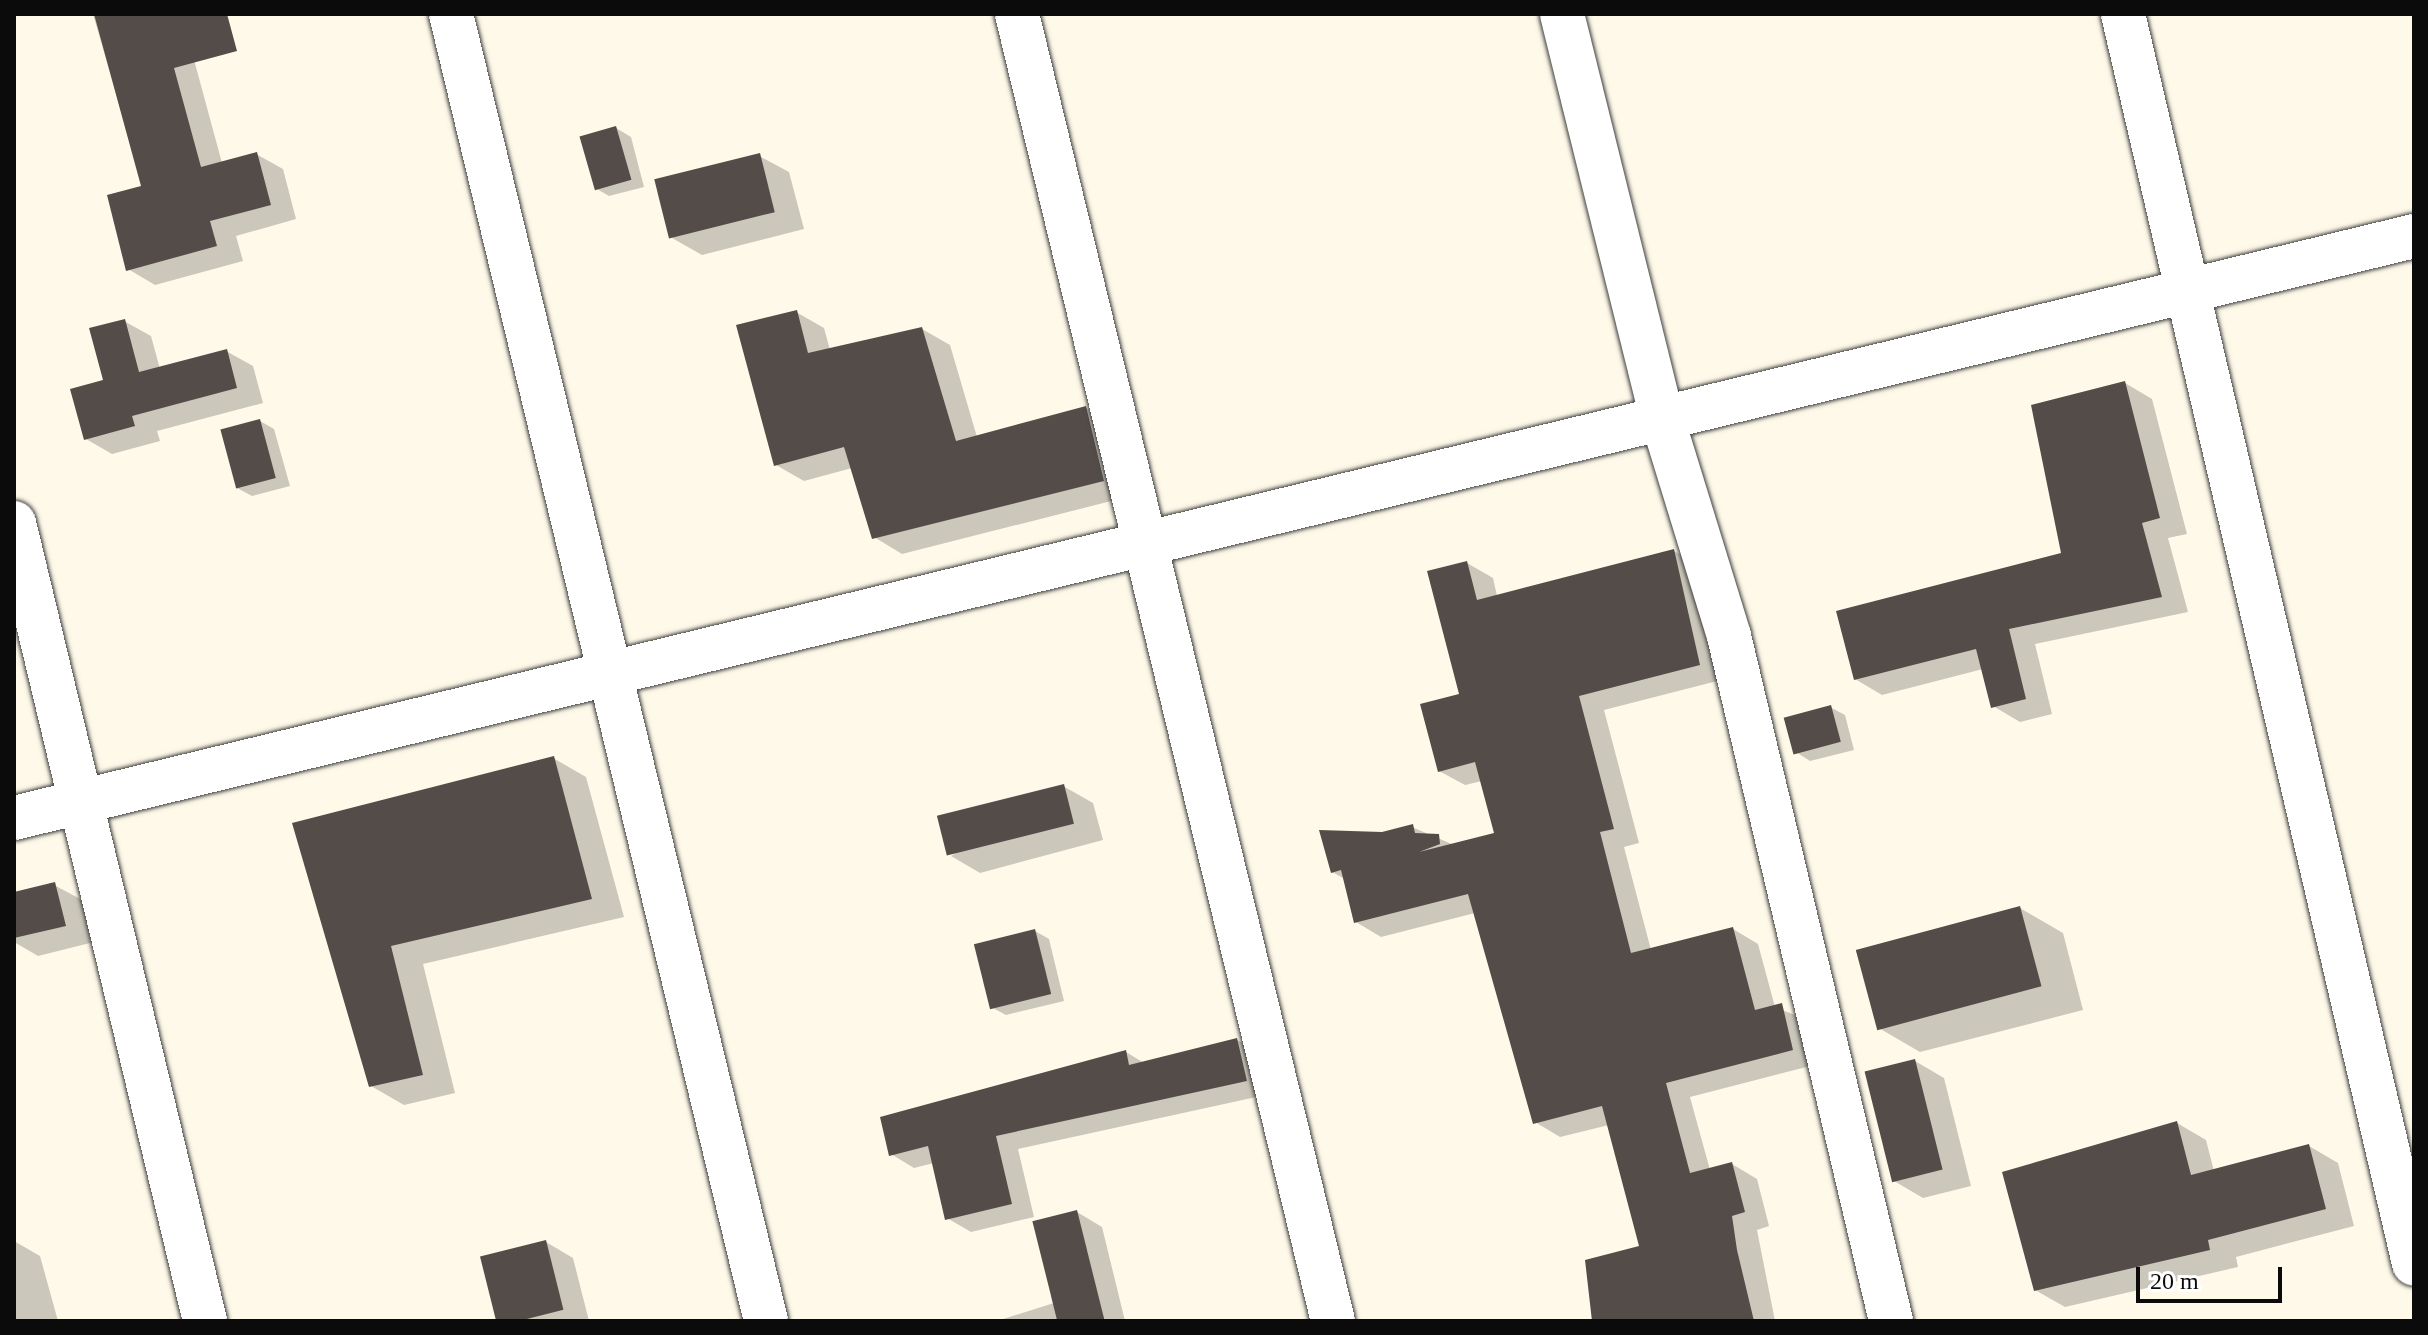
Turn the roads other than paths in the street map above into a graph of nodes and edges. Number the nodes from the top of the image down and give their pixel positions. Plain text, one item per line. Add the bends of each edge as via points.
1 (451, 14) edge
2 (1017, 14) edge
3 (1562, 14) edge
4 (2123, 14) edge
5 (2414, 236) edge
6 (2190, 290) junction
7 (1662, 418) junction
8 (14, 523) edge
9 (1145, 544) junction
10 (612, 673) junction
11 (81, 802) junction
12 (14, 818) edge
13 (2414, 1264) edge
14 (205, 1321) edge
15 (766, 1321) edge
16 (1333, 1321) edge
17 (1891, 1321) edge

1 - 10 street
2 - 9 street
3 - 7 street
4 - 6 street
5 - 6 street
6 - 7 street
6 - 13 street
7 - 9 street
7 - 17 street via 1729,636
8 - 11 street
9 - 10 street
9 - 16 street
10 - 11 street
10 - 15 street
11 - 12 street
11 - 14 street

